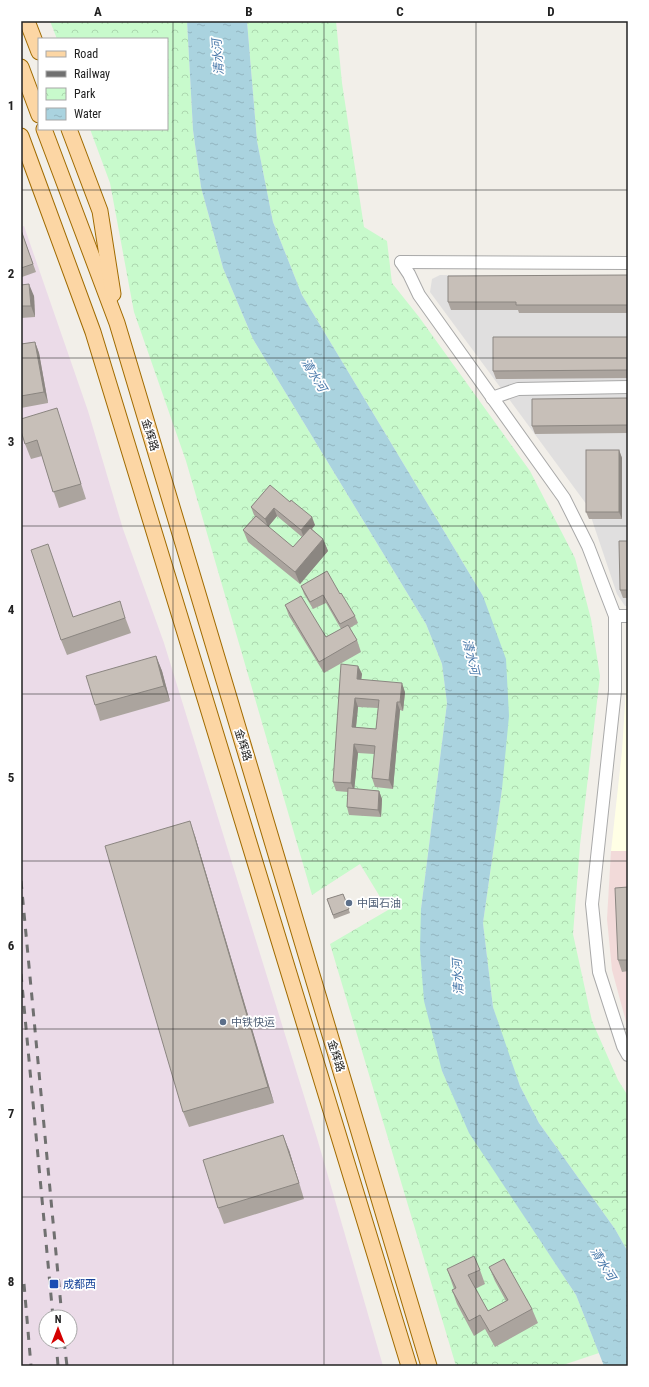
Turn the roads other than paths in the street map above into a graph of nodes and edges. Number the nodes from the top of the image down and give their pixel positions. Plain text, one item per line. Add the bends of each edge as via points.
1 (27, 21) edge
2 (38, 49) edge
3 (21, 67) edge
4 (38, 113) edge
5 (44, 130) edge
6 (69, 130) edge
7 (21, 136) edge
8 (628, 263) edge
9 (117, 323) junction
10 (628, 387) edge
11 (492, 398) junction
12 (615, 616) junction
13 (628, 616) edge
14 (628, 1055) edge
15 (409, 1366) edge
16 (429, 1366) edge

1 - 2 main road
3 - 4 main road
5 - 9 main road, 金辉路
6 - 9 main road via 100,211
7 - 15 main road, 金辉路 via 93,332
8 - 11 street via 401,262 419,295
9 - 16 main road, 金辉路
10 - 11 street via 518,389
11 - 12 street via 564,498 588,546
12 - 13 street
12 - 14 street via 615,691 592,904 599,972

